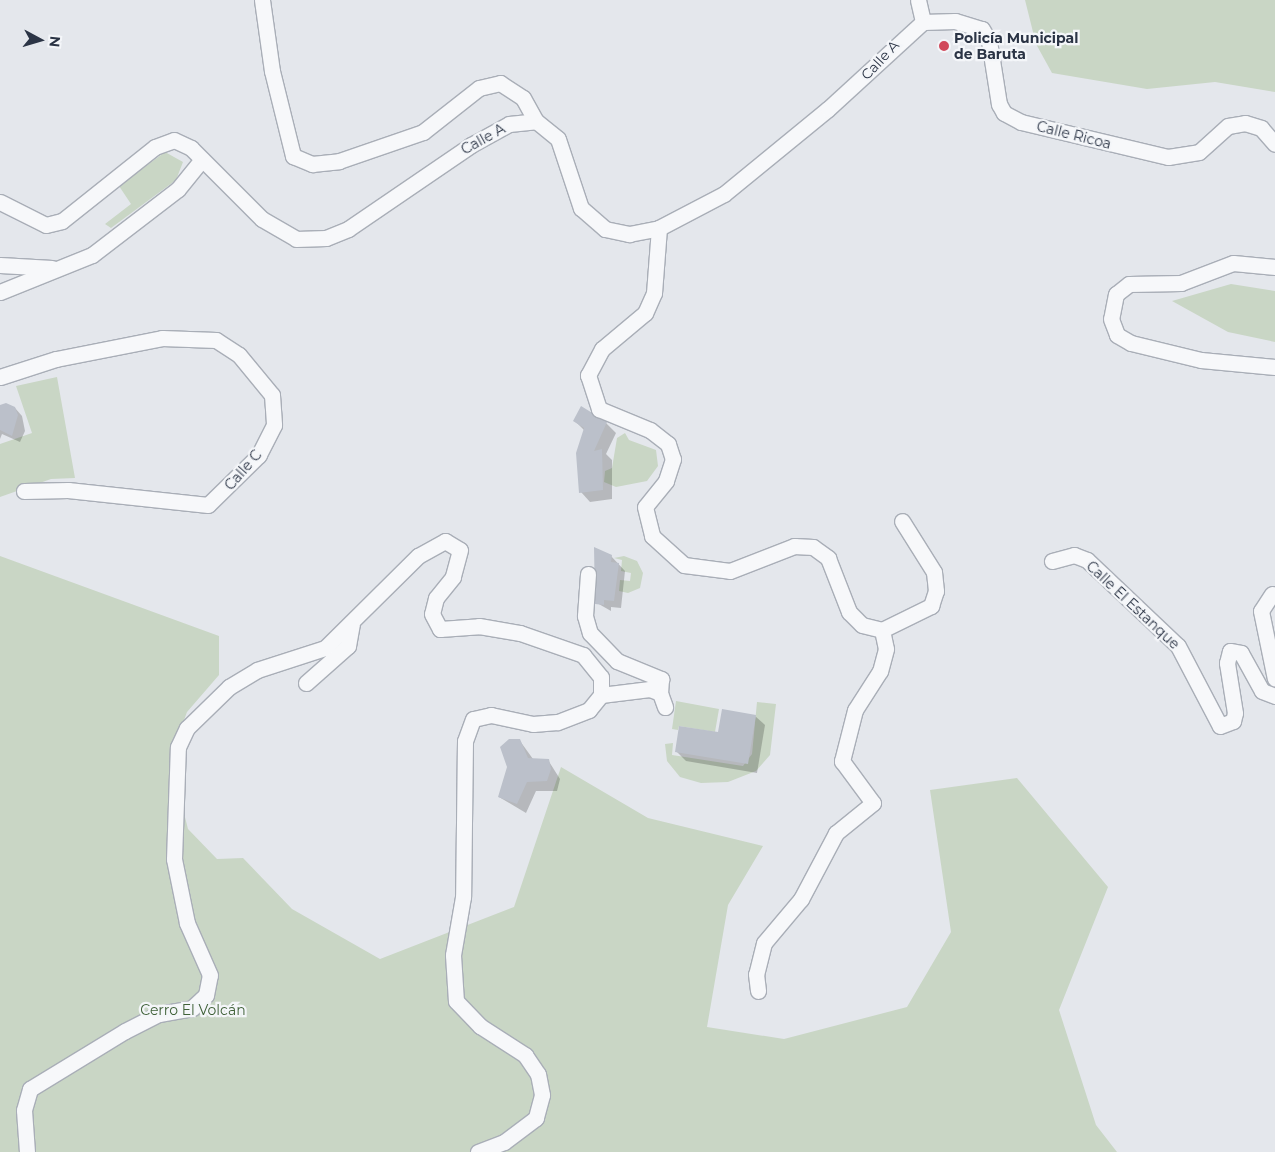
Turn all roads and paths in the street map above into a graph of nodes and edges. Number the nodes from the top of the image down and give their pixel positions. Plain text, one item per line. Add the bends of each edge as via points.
1 (262, 0) edge
2 (918, 0) edge
3 (923, 22) junction
4 (536, 121) junction
5 (1275, 144) edge
6 (202, 159) junction
7 (0, 202) edge
8 (659, 228) junction
9 (0, 265) edge
10 (1275, 267) edge
11 (56, 268) junction
12 (0, 292) edge
13 (1275, 367) edge
14 (0, 377) edge
15 (24, 492) dead end
16 (902, 520) dead end
17 (1052, 561) dead end
18 (588, 574) dead end
19 (1272, 594) dead end
20 (352, 624) junction
21 (882, 630) junction
22 (1275, 680) edge
23 (306, 683) dead end
24 (601, 695) junction
25 (1275, 696) edge
26 (758, 991) dead end
27 (27, 1152) edge
28 (478, 1152) edge

1 - 4 street via 272,71 292,156 312,164 339,161 423,132 479,88 500,83 523,98
2 - 3 street
3 - 5 street, Calle Ricoa via 955,21 982,29 989,41 999,104 1004,113 1021,122 1168,157 1199,152 1228,126 1245,123 1261,128
3 - 8 street, Calle A via 828,110 724,194
4 - 6 street, Calle A via 509,124 471,145 348,229 326,238 296,239 262,219
4 - 8 street, Calle A via 558,139 581,208 605,229 628,234
6 - 7 street, Calle A via 174,140 155,147 62,221 46,225
6 - 11 street via 178,189 141,220 92,255
8 - 21 street via 654,294 648,306 602,349 588,375 599,410 650,430 668,444 673,459 666,481 645,507 652,536 684,565 730,571 794,546 813,547 828,558 849,612 862,625
9 - 11 street
10 - 13 street via 1233,263 1180,283 1129,284 1116,294 1111,319 1117,335 1131,343 1201,360
11 - 12 street
14 - 15 street, Calle C via 56,359 162,338 216,340 239,355 272,396 274,425 259,455 208,505 68,490
16 - 21 street via 934,572 936,591 930,606
17 - 25 street, Calle El Estanque via 1074,555 1087,560 1178,646 1220,726 1233,721 1235,713 1227,663 1230,651 1241,653 1262,691
18 - 24 street via 585,616 590,633 617,661 661,678 662,700 650,689
19 - 22 street via 1261,611
20 - 23 street via 348,646
20 - 24 street via 418,556 445,541 460,550 453,577 436,598 432,614 440,629 479,626 520,633 583,655 600,677
20 - 27 street via 325,648 257,670 229,687 187,728 178,747 174,859 187,923 210,975 206,995 192,1008 159,1014 125,1031 30,1089 24,1110
21 - 26 street via 886,649 880,672 855,710 842,761 873,803 836,833 800,899 764,943 756,974
24 - 28 street via 589,710 557,722 533,724 491,715 473,719 465,741 463,897 453,955 456,1001 480,1026 525,1055 538,1074 542,1095 536,1118 504,1142

